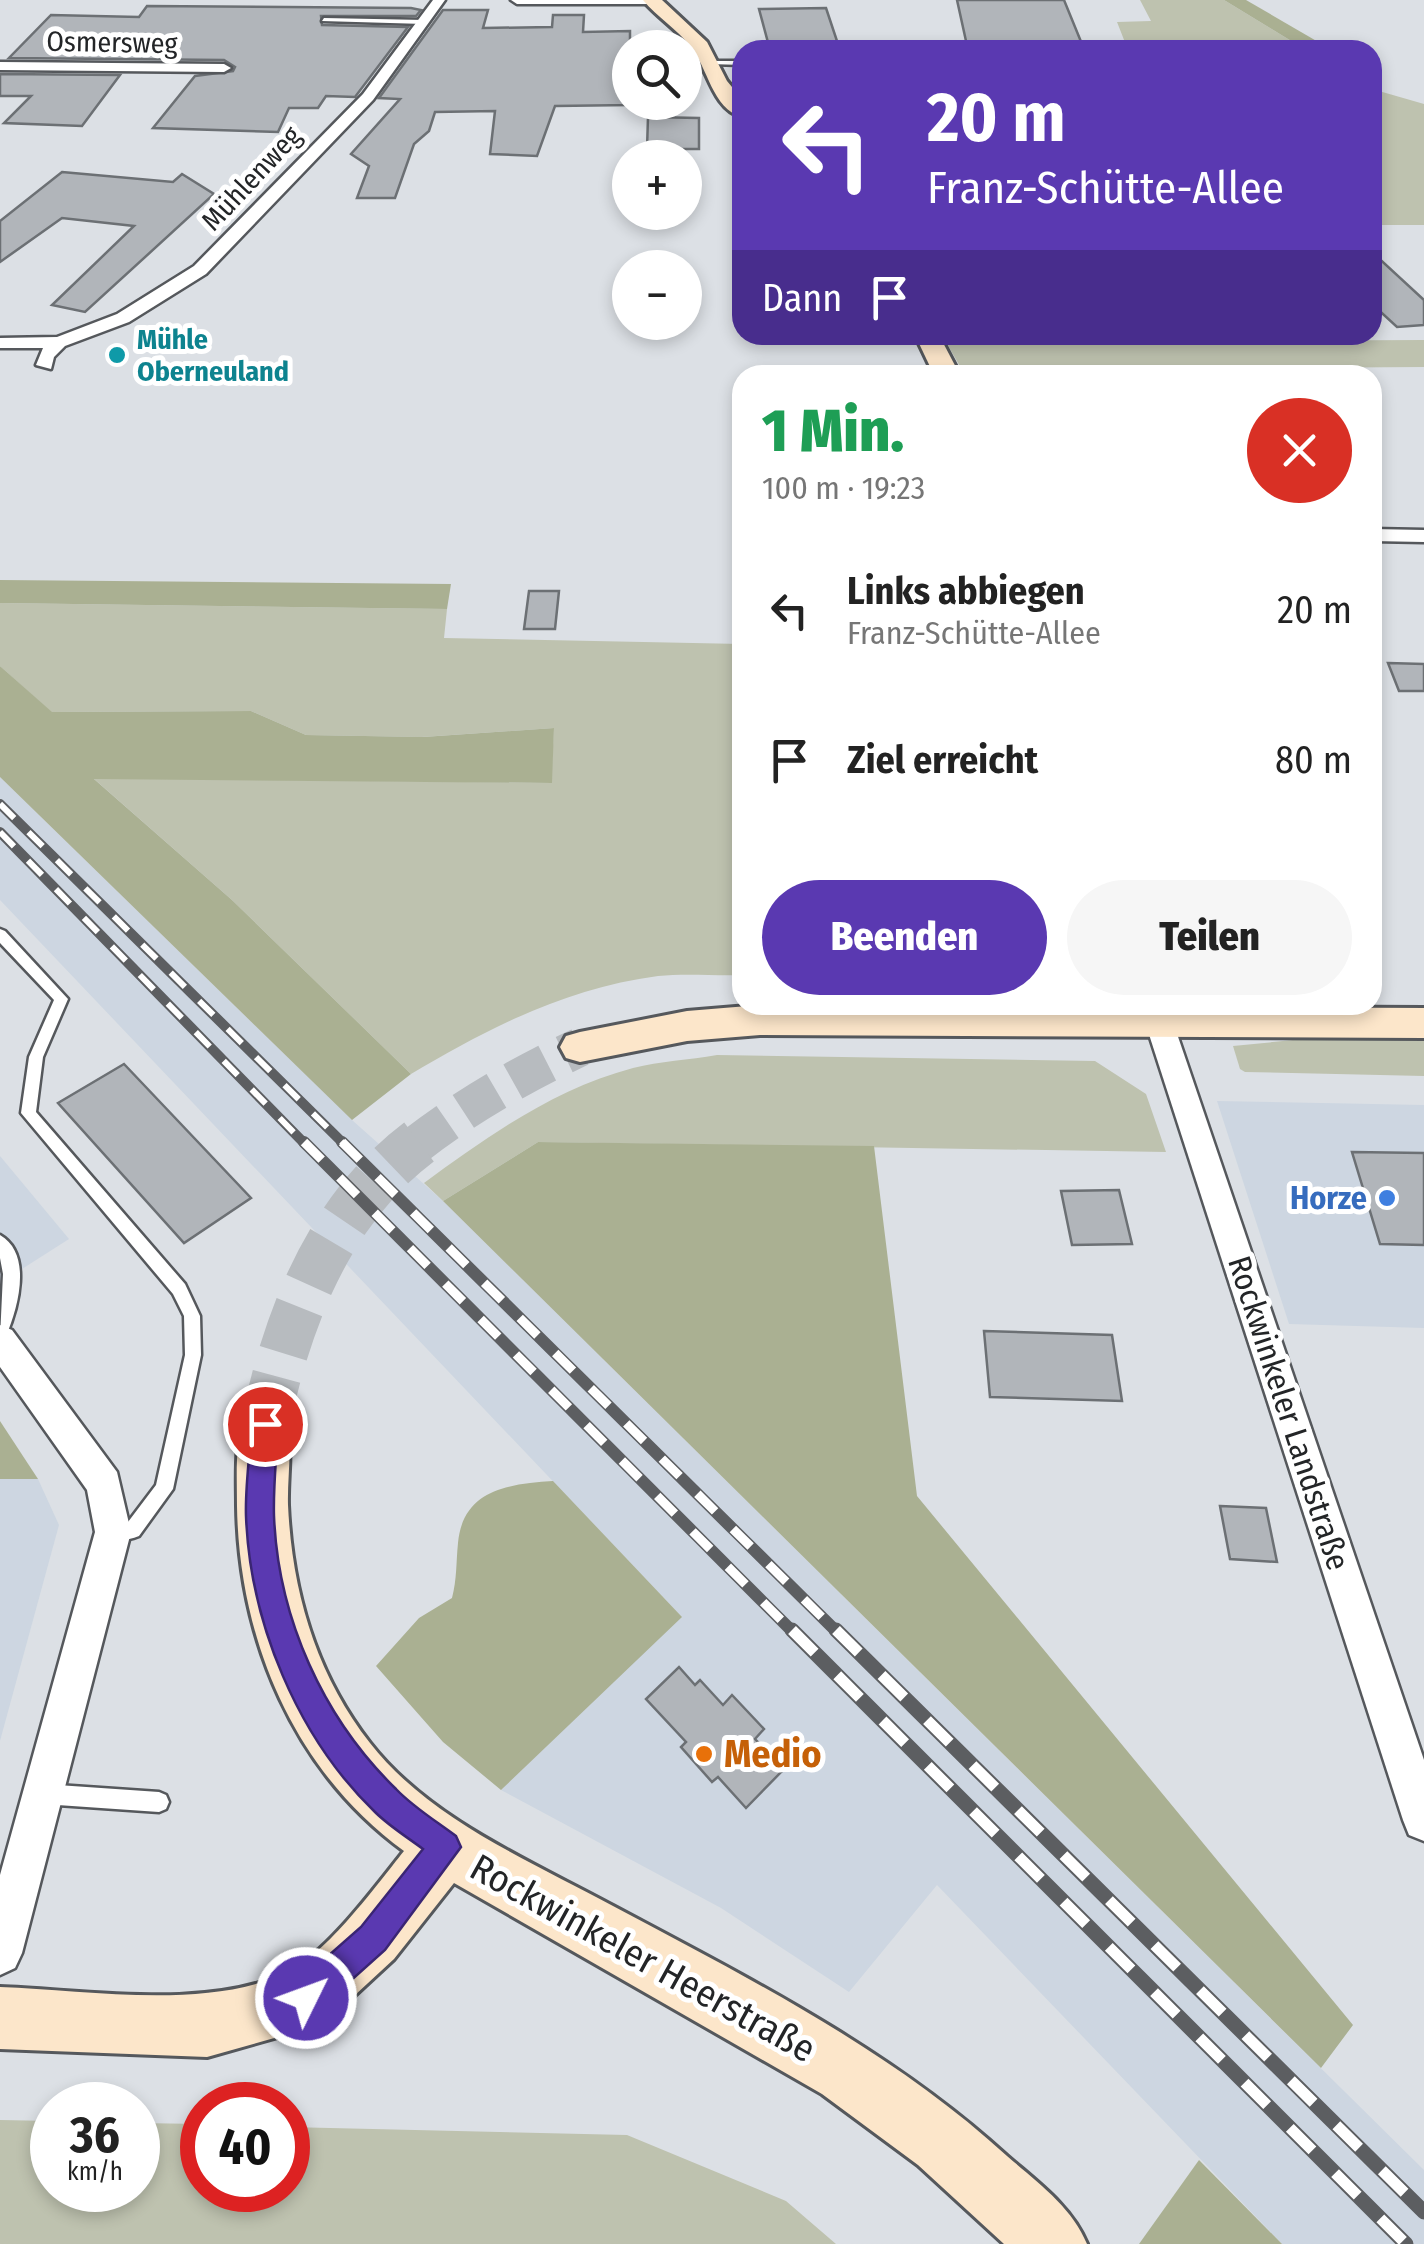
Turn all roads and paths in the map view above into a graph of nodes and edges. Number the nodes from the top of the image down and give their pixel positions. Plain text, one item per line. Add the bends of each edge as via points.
1 (439, 0) edge
2 (517, 0) edge
3 (653, 0) edge
4 (324, 20) dead end
5 (424, 22) junction
6 (712, 63) junction
7 (732, 63) edge
8 (0, 66) edge
9 (224, 68) dead end
10 (732, 99) edge
11 (59, 342) junction
12 (0, 343) edge
13 (44, 365) dead end
14 (1382, 535) edge
15 (1424, 536) edge
16 (0, 934) edge
17 (1096, 1015) edge
18 (1157, 1015) edge
19 (1190, 1015) edge
20 (1424, 1022) edge
21 (580, 1046) tunnel mouth
22 (0, 1242) edge
23 (0, 1331) edge
24 (0, 1340) edge
25 (265, 1424) tunnel mouth
26 (114, 1532) junction
27 (43, 1794) junction
28 (160, 1802) dead end
29 (1424, 1820) edge
30 (445, 1847) junction
31 (0, 1953) edge
32 (0, 2018) edge
33 (1054, 2244) edge

1 - 5 street, Mühlenweg
2 - 3 street
3 - 6 main road
4 - 5 lane
5 - 11 street, Mühlenweg via 368,98 200,270 124,318
6 - 7 lane
6 - 10 main road
8 - 9 street, Osmersweg
11 - 12 street, Mühlenweg
11 - 13 street
14 - 15 street
16 - 26 lane via 61,999 36,1057 28,1113 180,1290 192,1316 193,1355 164,1489 133,1530
17 - 21 main road via 732,1021
18 - 29 street, Rockwinkeler Landstraße
19 - 20 main road
22 - 23 lane via 8,1252 12,1294
24 - 26 street via 104,1484
25 - 30 main road via 260,1516 287,1648 345,1754 386,1801
26 - 27 street
27 - 28 lane
27 - 31 street
30 - 32 main road, Rockwinkeler Heerstraße via 373,1938 306,1998 207,2026
30 - 33 main road, Rockwinkeler Heerstraße via 841,2070 926,2128

